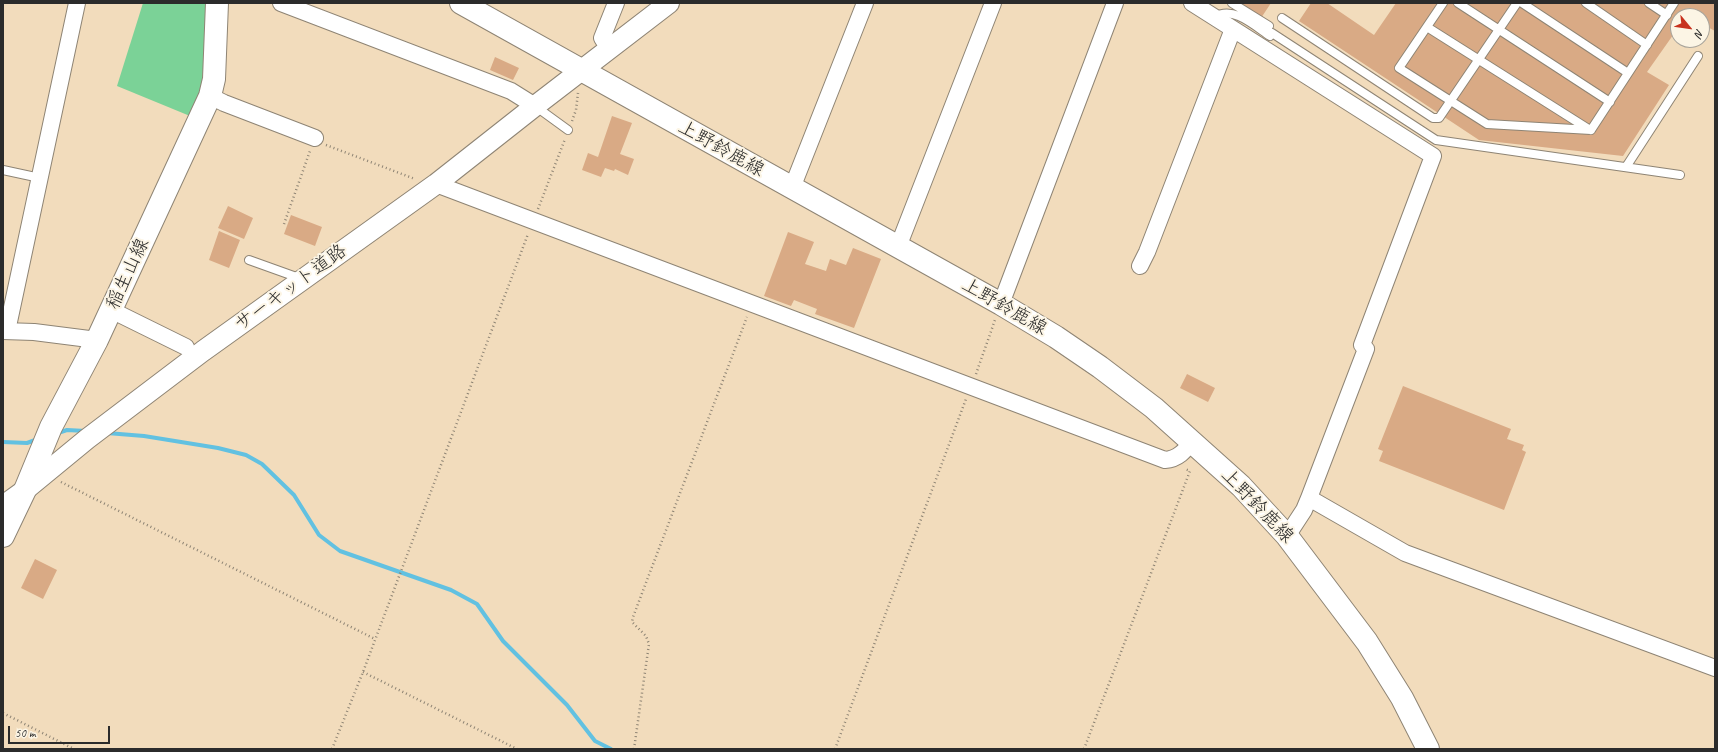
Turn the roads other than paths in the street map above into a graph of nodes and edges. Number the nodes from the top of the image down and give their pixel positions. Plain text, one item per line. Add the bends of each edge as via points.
1 (77, 3) edge
2 (217, 3) edge
3 (281, 3) edge
4 (461, 3) edge
5 (616, 3) edge
6 (669, 3) edge
7 (865, 3) edge
8 (992, 3) edge
9 (1115, 3) edge
10 (1192, 3) edge
11 (1232, 3) edge
12 (1443, 3) edge
13 (1517, 3) edge
14 (1522, 3) edge
15 (1586, 3) edge
16 (1649, 3) edge
17 (1674, 3) edge
18 (1463, 4) edge
19 (1667, 15) junction
20 (1215, 17) junction
21 (1282, 18) dead end
22 (1427, 27) junction
23 (1233, 29) junction
24 (1499, 30) junction
25 (1270, 32) junction
26 (1647, 45) junction
27 (609, 49) junction
28 (1698, 56) dead end
29 (1479, 60) junction
30 (580, 71) junction
31 (1628, 73) junction
32 (210, 96) junction
33 (1452, 101) junction
34 (1610, 102) junction
35 (534, 106) junction
36 (568, 130) road end
37 (1591, 130) junction
38 (314, 139) road end
39 (1626, 167) junction
40 (3, 170) edge
41 (1680, 175) dead end
42 (40, 178) junction
43 (436, 184) junction
44 (792, 188) junction
45 (898, 247) junction
46 (249, 260) dead end
47 (1140, 266) dead end
48 (303, 279) junction
49 (1000, 304) junction
50 (111, 310) junction
51 (5, 332) edge
52 (97, 340) junction
53 (186, 346) dead end
54 (1192, 441) junction
55 (25, 490) junction
56 (1309, 498) junction
57 (3, 506) edge
58 (3, 536) edge
59 (1288, 536) junction
60 (1715, 668) edge
61 (1428, 749) edge

1 - 42 street
2 - 32 main road, 稲生山線 via 214,79
3 - 35 street via 511,91
4 - 30 main road, 上野鈴鹿線
5 - 27 street via 602,38
6 - 27 street, サーキット道路
7 - 44 street
8 - 45 street
9 - 49 street
10 - 20 street
11 - 25 lane
12 - 22 lane
13 - 24 lane
14 - 31 lane
15 - 26 lane
16 - 19 lane
17 - 19 lane
18 - 24 lane
19 - 26 lane
20 - 23 street
20 - 25 lane via 1220,14 1238,15
21 - 33 lane via 1433,118 1439,118
22 - 29 lane
22 - 33 lane via 1399,68
23 - 47 street
23 - 56 street via 1433,156 1362,345 1366,349
24 - 29 lane
24 - 34 lane
25 - 39 lane via 1436,140
26 - 31 lane
27 - 30 street, サーキット道路
28 - 39 lane
29 - 33 lane
29 - 37 lane
30 - 35 street, サーキット道路
30 - 44 main road, 上野鈴鹿線
31 - 34 lane
32 - 38 street
32 - 50 main road, 稲生山線
33 - 37 lane via 1487,124
34 - 37 lane
35 - 36 lane
35 - 43 street, サーキット道路
39 - 41 lane
40 - 42 lane
42 - 51 street
43 - 48 street, サーキット道路
43 - 54 street via 1165,460 1174,458
44 - 45 main road, 上野鈴鹿線
45 - 49 main road, 上野鈴鹿線
46 - 48 lane
48 - 55 street, サーキット道路 via 86,439
49 - 54 main road, 上野鈴鹿線 via 1100,367
50 - 52 main road, 稲生山線
50 - 53 street
51 - 52 street via 34,332
52 - 55 main road, 稲生山線 via 51,427
54 - 59 main road, 上野鈴鹿線 via 1241,486
55 - 57 street, サーキット道路
55 - 58 main road, 稲生山線
56 - 59 street
56 - 60 street via 1405,553
59 - 61 main road, 上野鈴鹿線 via 1366,642 1402,698

